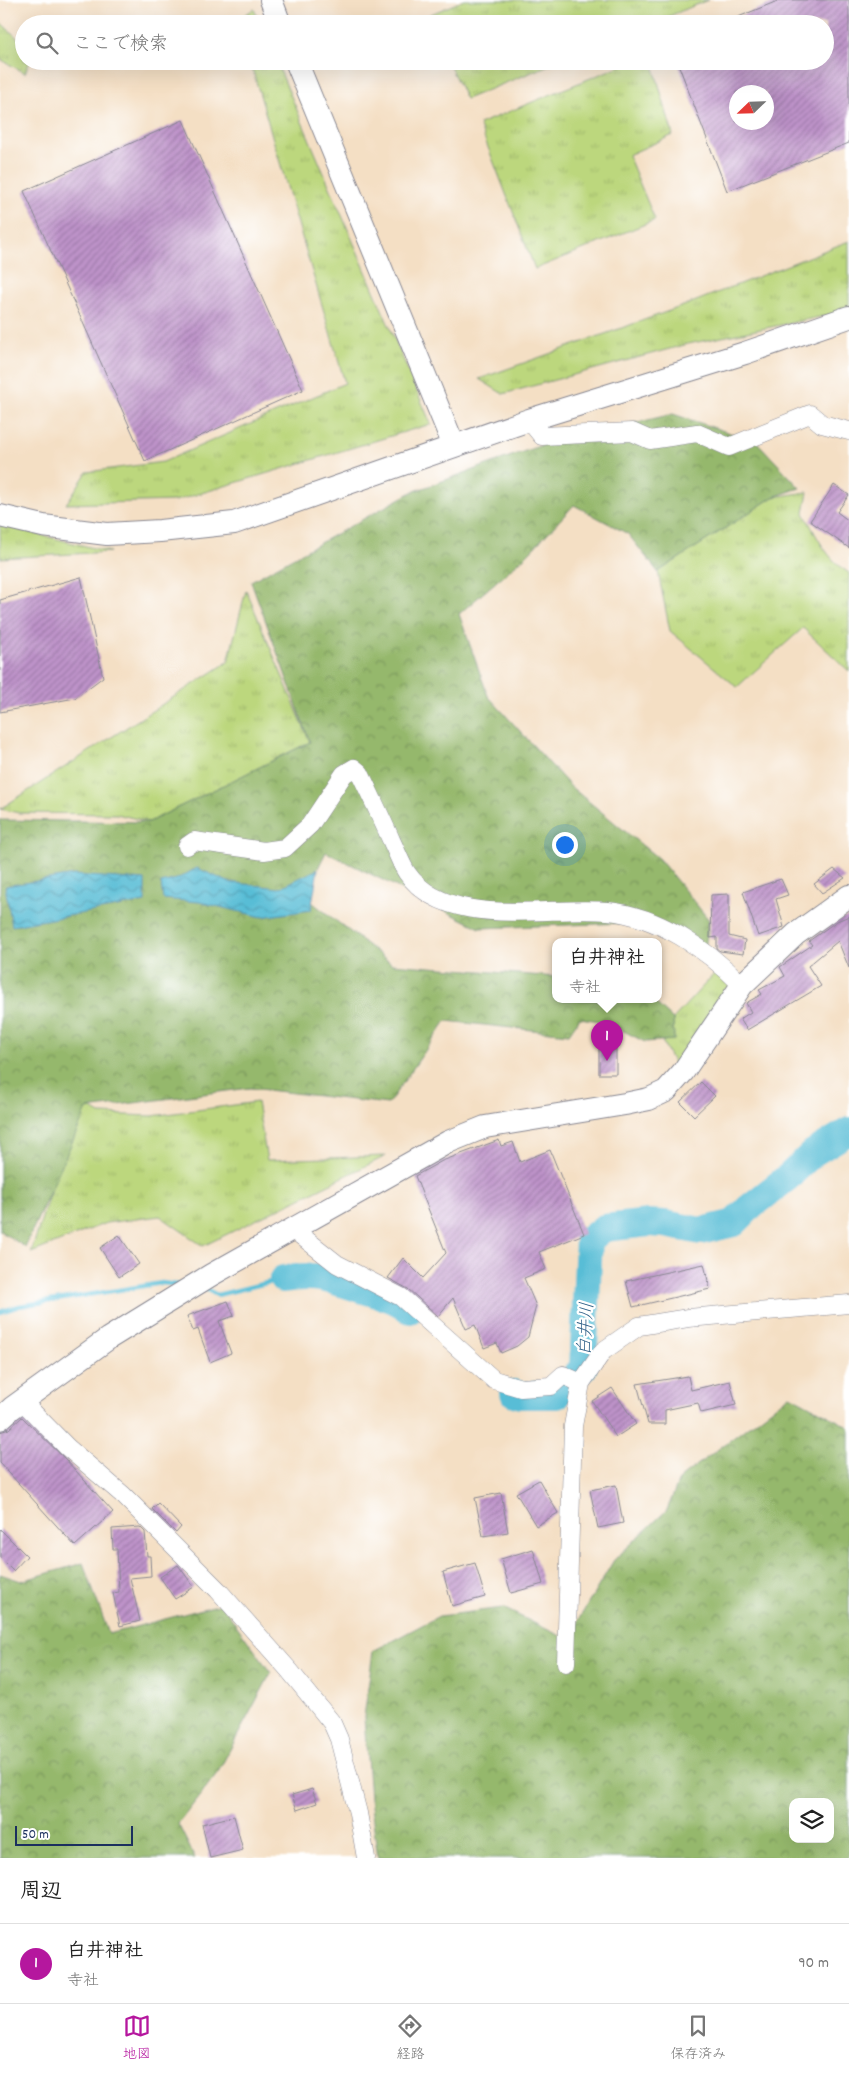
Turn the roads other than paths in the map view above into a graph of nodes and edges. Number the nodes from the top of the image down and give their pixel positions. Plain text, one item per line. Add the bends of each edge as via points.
1 (270, 0) edge
2 (276, 15) edge
3 (300, 70) edge
4 (849, 317) edge
5 (529, 420) junction
6 (849, 431) edge
7 (454, 446) junction
8 (0, 516) edge
9 (187, 846) dead end
10 (849, 896) edge
11 (742, 985) junction
12 (294, 1230) junction
13 (849, 1304) edge
14 (581, 1383) junction
15 (22, 1400) junction
16 (0, 1419) edge
17 (566, 1663) dead end
18 (366, 1858) edge

1 - 2 street
3 - 7 street
4 - 5 street
5 - 6 street via 542,436 632,432 650,440 697,433 729,447 810,414 822,424
5 - 7 street
7 - 8 street via 234,523 107,534 43,526
9 - 11 street via 194,840 264,852 285,848 310,825 344,774 354,768 360,773 407,873 430,896 455,906 492,911 608,911 636,917 670,931 721,964
10 - 11 street via 796,934
11 - 12 street via 683,1072 666,1091 625,1104 486,1127 448,1142
12 - 14 street via 337,1264 401,1296 494,1380 521,1388 551,1386 563,1375
12 - 15 street via 211,1275 109,1338
13 - 14 street via 688,1318 640,1326 602,1351
14 - 17 street via 573,1426
15 - 16 street
15 - 18 street via 218,1590 332,1723 344,1757

